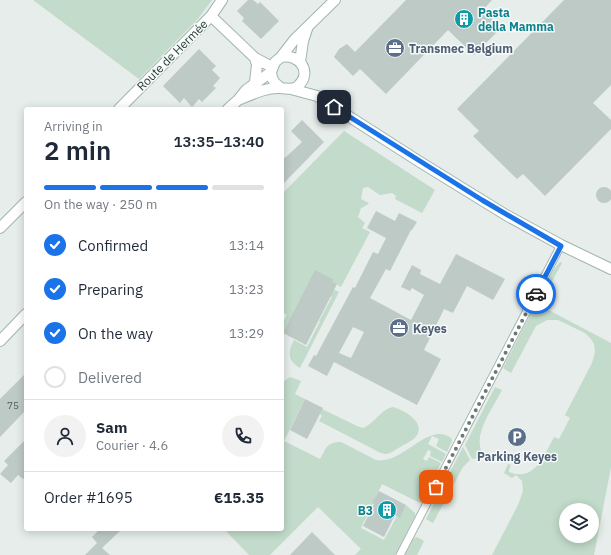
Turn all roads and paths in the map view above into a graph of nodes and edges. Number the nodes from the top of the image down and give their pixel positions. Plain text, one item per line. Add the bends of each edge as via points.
1 (222, 0) edge
2 (335, 0) edge
3 (211, 16) junction
4 (307, 29) junction
5 (281, 57) junction
6 (256, 58) junction
7 (300, 62) junction
8 (272, 70) junction
9 (304, 74) junction
10 (255, 82) junction
11 (281, 88) junction
12 (291, 89) junction
13 (317, 96) junction
14 (238, 100) junction
15 (120, 107) edge
16 (230, 107) edge
17 (24, 204) edge
18 (0, 228) edge
19 (561, 246) junction
20 (611, 269) edge
21 (24, 316) edge
22 (0, 340) edge
23 (400, 555) edge

1 - 3 street, Route de Hermée
2 - 4 street
3 - 6 street
3 - 15 street, Route de Hermée
4 - 5 street
4 - 7 street
5 - 7 street via 292,56
5 - 8 street via 275,62
6 - 8 street
6 - 10 street
7 - 9 street
8 - 10 street
8 - 11 street via 275,83
9 - 12 street via 298,85
9 - 13 street
10 - 14 street
11 - 12 street
11 - 14 street via 264,90
12 - 13 street
13 - 19 street via 445,178
14 - 16 street
17 - 18 street
19 - 20 street
19 - 23 street
21 - 22 street

